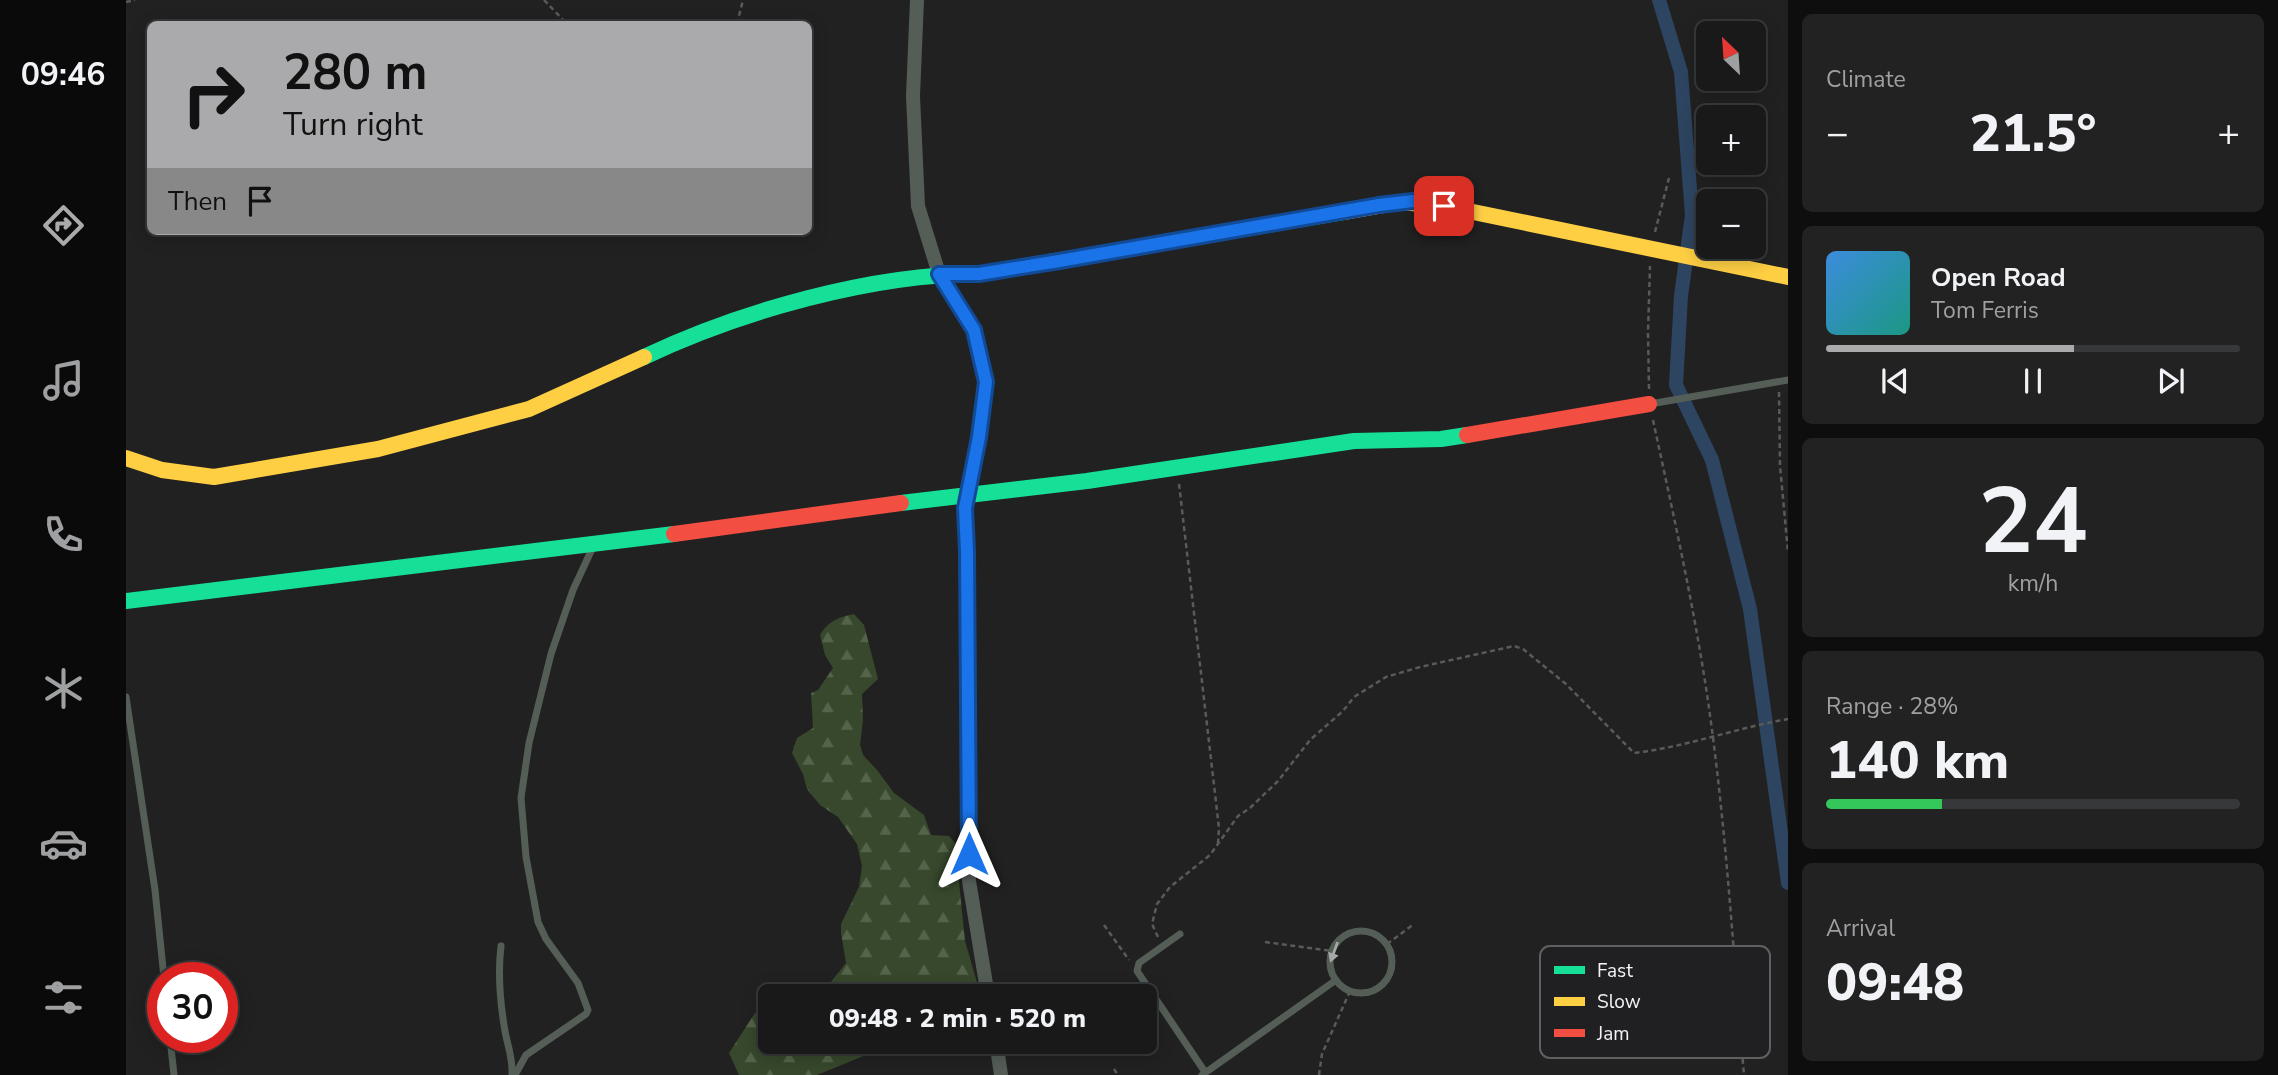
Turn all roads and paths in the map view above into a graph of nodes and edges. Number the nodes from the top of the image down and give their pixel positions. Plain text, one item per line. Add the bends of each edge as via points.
1 (135, 0) edge
2 (544, 0) edge
3 (743, 0) edge
4 (917, 0) edge
5 (126, 2) edge
6 (564, 21) edge
7 (738, 21) edge
8 (1670, 178) dead end
9 (1651, 248) junction
10 (939, 274) junction
11 (1788, 277) edge
12 (1788, 380) edge
13 (1779, 381) junction
14 (1649, 404) junction
15 (126, 457) edge
16 (1175, 468) junction
17 (968, 494) junction
18 (594, 545) junction
19 (1788, 552) edge
20 (126, 601) edge
21 (126, 697) edge
22 (1786, 719) edge
23 (1712, 735) junction
24 (1217, 846) junction
25 (1414, 924) dead end
26 (1104, 925) dead end
27 (1180, 934) dead end
28 (1265, 942) dead end
29 (1387, 944) junction
30 (501, 946) dead end
31 (1163, 946) junction
32 (1733, 946) edge
33 (1332, 951) junction
34 (162, 962) edge
35 (1137, 971) junction
36 (1336, 980) junction
37 (986, 984) edge
38 (1350, 991) junction
39 (172, 1053) edge
40 (998, 1054) edge
41 (1114, 1069) dead end
42 (1203, 1074) edge
43 (174, 1075) edge
44 (513, 1075) edge
45 (1001, 1075) edge
46 (1118, 1075) edge
47 (1320, 1075) edge

1 - 5 path
2 - 6 path
3 - 7 path
4 - 10 street via 913,96 918,206
8 - 9 path
9 - 10 street via 1413,201 979,274
9 - 11 street
9 - 14 path
10 - 15 street via 842,291 738,318 529,409 378,449 214,477 162,470
10 - 17 street via 974,330 986,382
12 - 13 lane
13 - 14 lane
13 - 19 path
14 - 16 street via 1441,439 1354,441
14 - 23 path via 1689,587
16 - 17 street
16 - 24 path via 1215,791
17 - 18 street
17 - 37 street via 969,881
18 - 20 street
18 - 44 lane via 551,654 521,798 538,922 578,983 588,1010 526,1055
21 - 34 lane
22 - 23 path
23 - 24 path via 1634,753 1566,684 1514,646 1419,667 1386,677 1354,697 1310,740 1278,781 1238,816
23 - 32 path
24 - 31 path via 1157,904 1152,924
25 - 29 path
26 - 35 path
27 - 31 lane
28 - 33 path
29 - 33 lane via 1378,935 1360,930 1343,937
29 - 38 lane via 1393,963 1385,982 1367,992
30 - 44 lane via 504,1027
31 - 35 lane via 1139,963
33 -> 36 lane via 1330,963
35 - 42 lane
36 - 38 lane
36 - 42 lane
38 - 47 path via 1322,1054
39 - 43 lane
40 - 45 street
41 - 46 path

